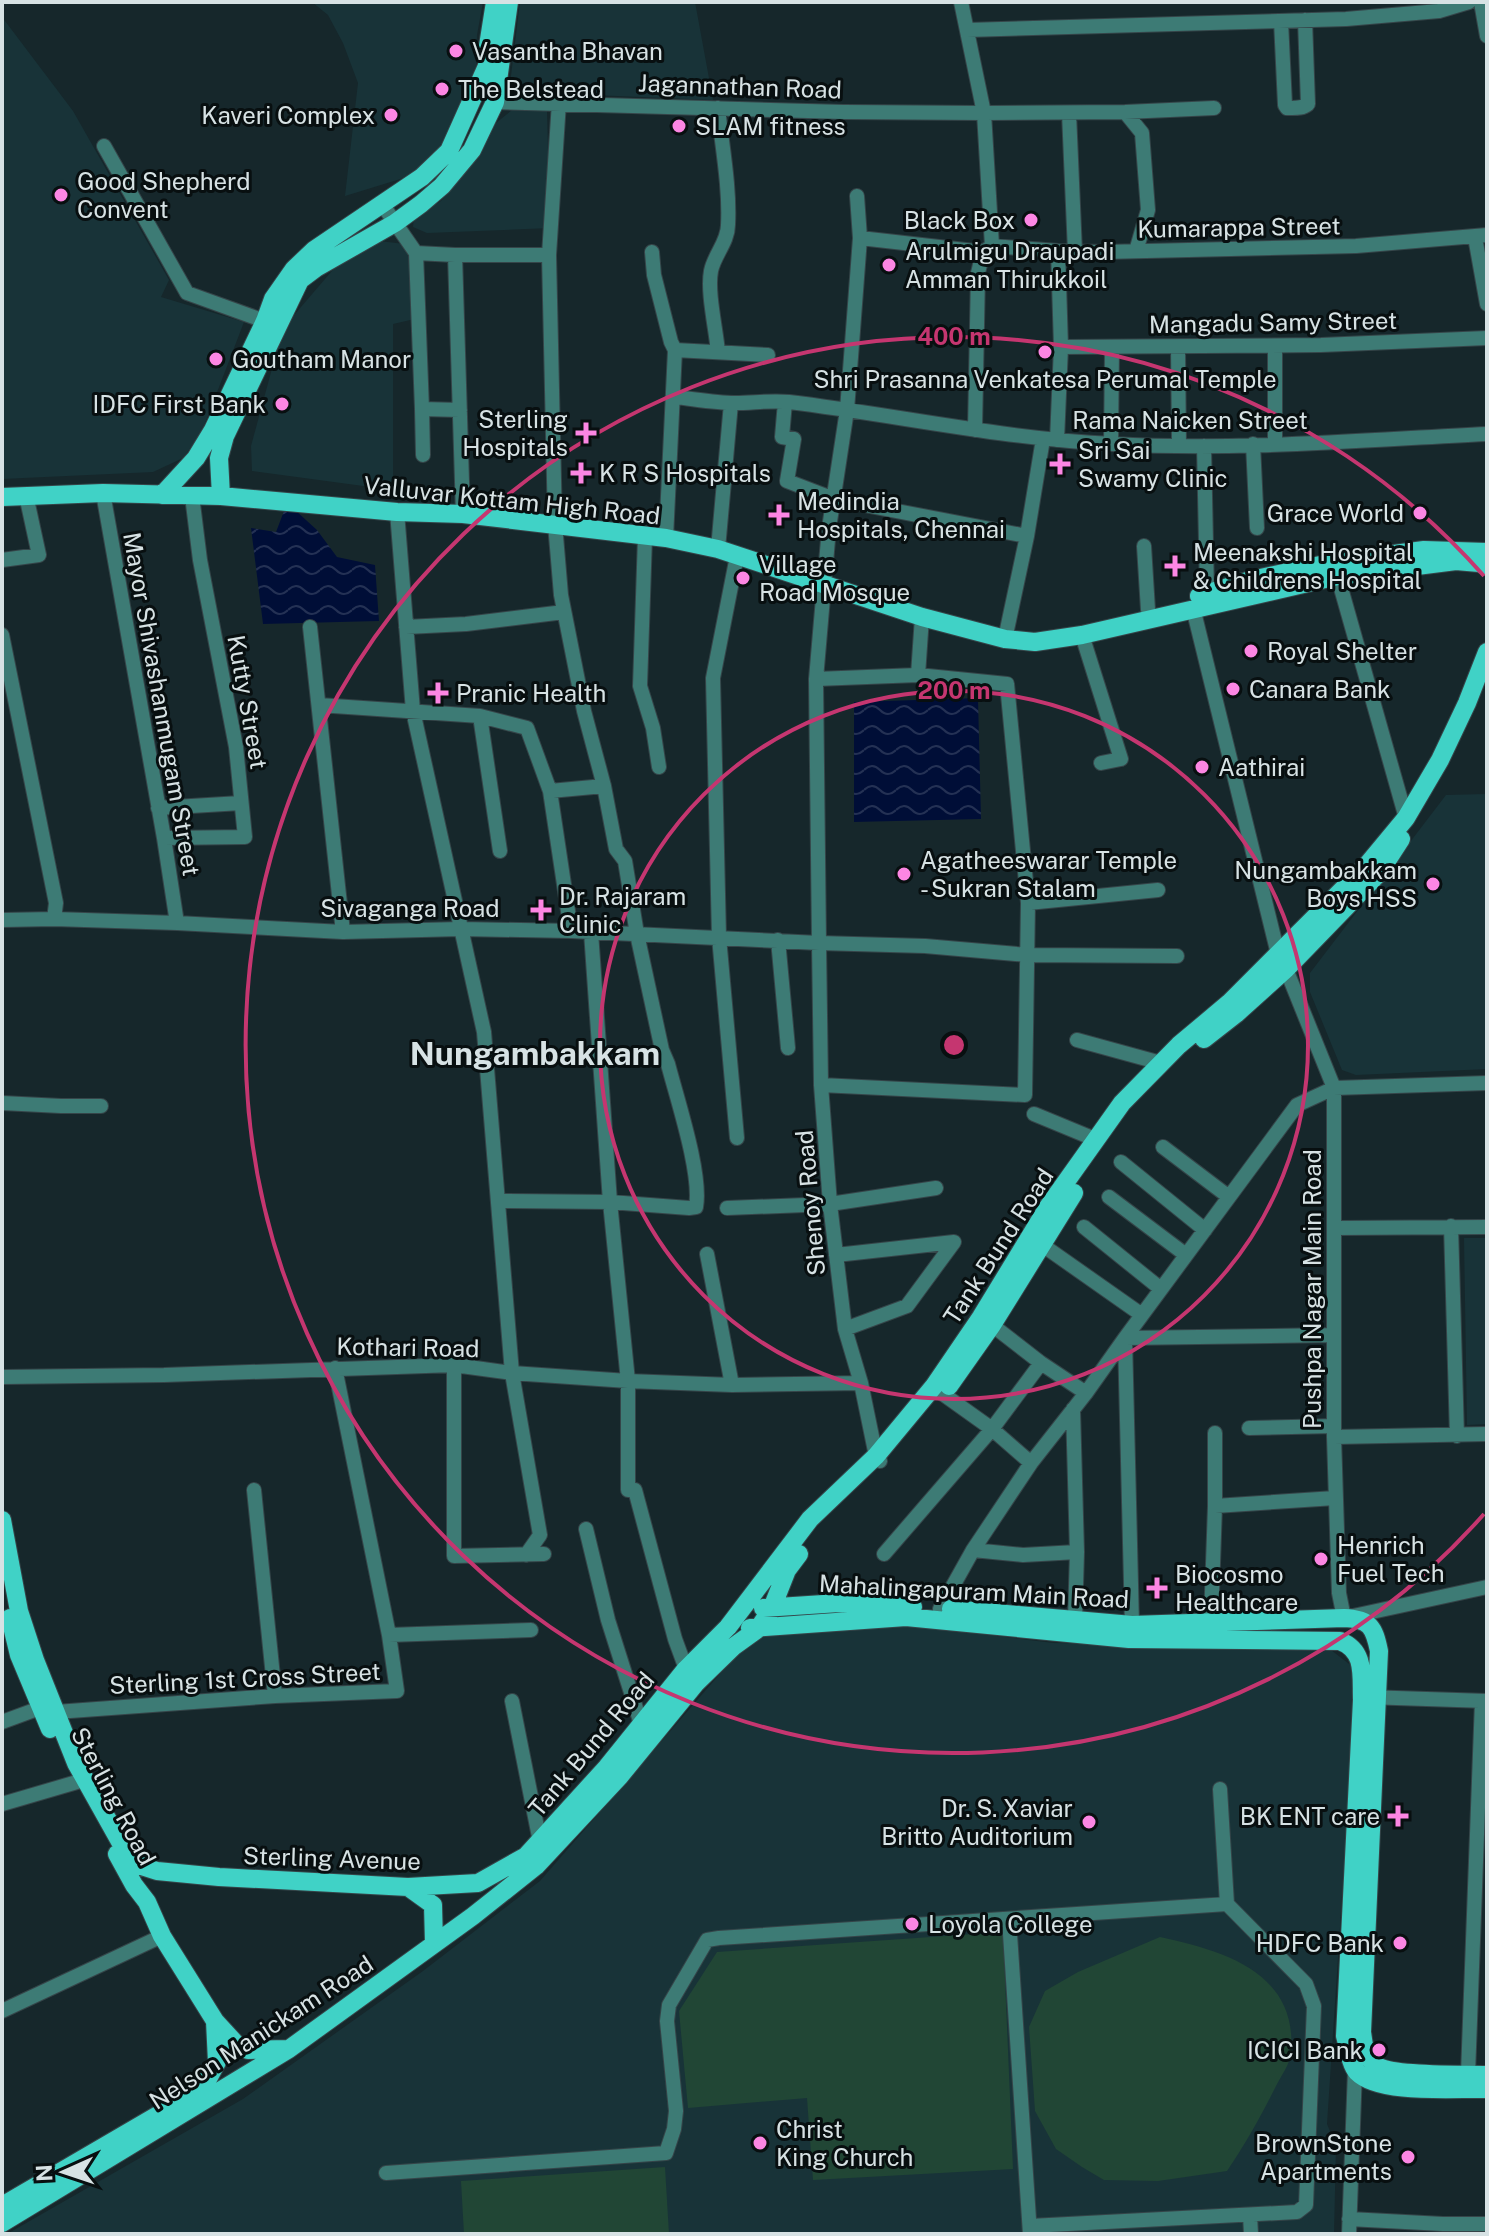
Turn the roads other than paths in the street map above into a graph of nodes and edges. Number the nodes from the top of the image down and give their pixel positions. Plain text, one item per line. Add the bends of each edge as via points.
1 (495, 2) edge
2 (509, 2) edge
3 (961, 2) edge
4 (1469, 2) edge
5 (1481, 2) edge
6 (1305, 20) junction
7 (1281, 21) junction
8 (967, 30) junction
9 (1487, 36) edge
10 (495, 102) junction
11 (559, 102) junction
12 (718, 108) junction
13 (1214, 108) dead end
14 (1125, 112) junction
15 (984, 113) junction
16 (1069, 113) junction
17 (104, 146) dead end
18 (857, 196) dead end
19 (382, 204) junction
20 (395, 223) junction
21 (1481, 236) edge
22 (860, 238) junction
23 (988, 249) junction
24 (1058, 251) junction
25 (1136, 251) junction
26 (652, 252) dead end
27 (1075, 252) junction
28 (416, 253) junction
29 (455, 255) junction
30 (549, 255) junction
31 (1487, 304) edge
32 (271, 323) junction
33 (1487, 338) edge
34 (1275, 346) junction
35 (1061, 347) junction
36 (1112, 347) junction
37 (1178, 347) junction
38 (675, 350) junction
39 (718, 352) junction
40 (768, 355) dead end
41 (675, 397) junction
42 (785, 402) junction
43 (731, 403) junction
44 (422, 409) junction
45 (460, 410) junction
46 (847, 410) junction
47 (975, 430) junction
48 (1487, 434) edge
49 (1050, 440) junction
50 (1275, 443) junction
51 (1111, 444) junction
52 (1253, 444) junction
53 (1179, 446) junction
54 (1204, 446) junction
55 (423, 455) dead end
56 (103, 493) junction
57 (26, 495) junction
58 (162, 495) junction
59 (192, 496) junction
60 (221, 496) junction
61 (2, 497) edge
62 (834, 499) junction
63 (397, 512) junction
64 (463, 514) junction
65 (555, 524) junction
66 (1257, 528) dead end
67 (1027, 536) junction
68 (645, 537) junction
69 (666, 538) junction
70 (1144, 546) dead end
71 (718, 549) junction
72 (1487, 552) edge
73 (737, 556) junction
74 (2, 560) edge
75 (1456, 561) junction
76 (1487, 566) edge
77 (1336, 569) junction
78 (1487, 578) edge
79 (823, 584) junction
80 (1207, 593) junction
81 (1193, 608) junction
82 (1148, 610) junction
83 (564, 612) junction
84 (922, 617) junction
85 (310, 627) dead end
86 (406, 627) junction
87 (2, 635) edge
88 (1082, 635) junction
89 (1005, 639) junction
90 (1035, 642) junction
91 (1487, 652) edge
92 (1487, 670) edge
93 (918, 675) junction
94 (816, 679) junction
95 (319, 705) junction
96 (413, 711) junction
97 (480, 716) junction
98 (1101, 763) dead end
99 (659, 767) dead end
100 (604, 786) junction
101 (550, 791) junction
102 (241, 803) junction
103 (158, 808) junction
104 (1406, 818) junction
105 (164, 838) junction
106 (500, 851) dead end
107 (1158, 890) dead end
108 (1028, 903) junction
109 (54, 919) junction
110 (2, 920) edge
111 (177, 923) junction
112 (461, 929) junction
113 (571, 931) junction
114 (343, 932) junction
115 (591, 932) junction
116 (637, 934) junction
117 (719, 937) junction
118 (778, 940) junction
119 (819, 943) junction
120 (1028, 955) junction
121 (1177, 956) dead end
122 (1282, 962) junction
123 (1077, 1040) dead end
124 (788, 1048) dead end
125 (1166, 1066) junction
126 (1487, 1083) edge
127 (821, 1085) junction
128 (1334, 1088) junction
129 (2, 1103) edge
130 (101, 1106) dead end
131 (1034, 1114) dead end
132 (737, 1138) dead end
133 (1097, 1140) junction
134 (1163, 1147) dead end
135 (1121, 1162) dead end
136 (936, 1188) dead end
137 (1109, 1197) dead end
138 (1229, 1197) junction
139 (498, 1201) junction
140 (610, 1202) junction
141 (830, 1204) junction
142 (727, 1208) dead end
143 (1451, 1226) junction
144 (1084, 1227) dead end
145 (1487, 1227) edge
146 (1335, 1228) junction
147 (1205, 1230) junction
148 (1041, 1244) junction
149 (707, 1254) dead end
150 (836, 1255) junction
151 (1186, 1255) junction
152 (1161, 1289) junction
153 (1142, 1315) junction
154 (992, 1325) junction
155 (845, 1329) junction
156 (1334, 1335) junction
157 (1125, 1338) junction
158 (1041, 1363) junction
159 (454, 1365) junction
160 (335, 1368) junction
161 (512, 1373) junction
162 (2, 1377) edge
163 (628, 1381) junction
164 (861, 1383) junction
165 (732, 1385) junction
166 (1086, 1393) junction
167 (943, 1394) junction
168 (1073, 1409) junction
169 (1249, 1428) dead end
170 (992, 1429) junction
171 (1334, 1432) junction
172 (1215, 1433) dead end
173 (1487, 1434) edge
174 (1457, 1436) junction
175 (878, 1458) junction
176 (1031, 1463) junction
177 (254, 1490) dead end
178 (1335, 1498) junction
179 (1215, 1506) junction
180 (2, 1520) edge
181 (586, 1529) dead end
182 (973, 1550) junction
183 (1077, 1552) junction
184 (544, 1554) dead end
185 (884, 1554) dead end
186 (526, 1555) junction
187 (2, 1580) edge
188 (1487, 1587) edge
189 (744, 1607) junction
190 (772, 1608) junction
191 (940, 1609) junction
192 (1344, 1618) junction
193 (1075, 1620) junction
194 (1211, 1621) junction
195 (1132, 1625) junction
196 (728, 1627) junction
197 (758, 1629) junction
198 (531, 1630) dead end
199 (389, 1635) junction
200 (1340, 1641) junction
201 (686, 1669) junction
202 (275, 1696) junction
203 (1370, 1697) junction
204 (512, 1701) dead end
205 (1484, 1701) edge
206 (48, 1710) junction
207 (2, 1722) edge
208 (641, 1724) junction
209 (77, 1782) junction
210 (1220, 1789) dead end
211 (2, 1804) edge
212 (540, 1842) junction
213 (531, 1861) junction
214 (132, 1863) joint
215 (187, 1874) junction
216 (408, 1887) junction
217 (147, 1902) junction
218 (1227, 1904) junction
219 (1009, 1919) junction
220 (162, 1936) junction
221 (434, 1943) junction
222 (2, 2011) edge
223 (215, 2021) junction
224 (289, 2049) junction
225 (1355, 2070) junction
226 (1478, 2075) edge
227 (1487, 2089) edge
228 (386, 2173) dead end
229 (2, 2206) edge
230 (1250, 2215) junction
231 (2, 2223) edge
232 (1487, 2224) edge
233 (1349, 2227) edge
234 (1443, 2229) edge
235 (1030, 2230) edge
236 (1251, 2234) edge

1 - 19 main road via 487,66 449,151
2 - 10 main road
3 - 8 street
4 - 6 street via 1439,11
5 - 9 street
6 - 7 street
6 - 7 street via 1308,104 1293,108 1285,105
7 - 8 street
8 - 15 street
10 - 11 street, Jagannathan Road
10 - 20 main road via 472,150 442,186
11 - 12 street, Jagannathan Road
11 - 30 street
12 - 15 street, Jagannathan Road
12 - 39 street via 728,225 710,280
13 - 14 street, Jagannathan Road
14 - 16 street, Jagannathan Road
14 - 25 street via 1142,133 1148,210
15 - 16 street, Jagannathan Road
15 - 23 street
16 - 27 street
17 - 32 street via 187,293
18 - 22 street, Shenoy Road
19 - 20 street
19 - 32 main road via 294,269 273,299
20 - 28 street
20 - 32 main road via 300,280
21 - 25 street, Kumarappa Street via 1356,246
21 - 31 street
22 - 23 street, Kumarappa Street
22 - 46 street, Shenoy Road
23 - 24 street, Kumarappa Street
23 - 47 street via 978,273
24 - 27 street, Kumarappa Street
24 - 35 street
25 - 27 street, Kumarappa Street
26 - 38 street
28 - 29 street
28 - 44 street
29 - 30 street
29 - 45 street
30 - 65 street
32 - 58 main road via 202,449
32 - 60 main road via 225,436 219,458
33 - 34 street, Mangadu Samy Street
34 - 37 street, Mangadu Samy Street
34 - 50 street
35 - 36 street, Mangadu Samy Street
35 - 49 street
36 - 37 street, Mangadu Samy Street
36 - 51 street
37 - 53 street
38 - 39 street
38 - 41 street
39 - 40 street
41 - 43 street, Rama Naicken Street
41 - 69 street
42 - 43 street, Rama Naicken Street
42 - 46 street, Rama Naicken Street
42 - 62 street via 782,437 794,439 787,481
43 - 71 street
44 - 45 street
44 - 55 street
45 - 64 street
46 - 47 street, Rama Naicken Street
46 - 62 street, Shenoy Road
47 - 49 street, Rama Naicken Street
48 - 50 street, Rama Naicken Street
49 - 51 street, Rama Naicken Street
49 - 67 street
50 - 52 street, Rama Naicken Street
51 - 53 street, Rama Naicken Street
52 - 54 street, Rama Naicken Street
52 - 66 street
53 - 54 street, Rama Naicken Street
54 - 80 street
56 - 57 main road, Valluvar Kottam High Road
56 - 58 main road, Valluvar Kottam High Road
56 - 103 street, Mayor Shivashanmugam Street
57 - 61 main road, Valluvar Kottam High Road
57 - 74 street via 39,555
58 - 59 main road, Valluvar Kottam High Road
59 - 60 main road, Valluvar Kottam High Road
59 - 102 street, Kutty Street
60 - 63 main road, Valluvar Kottam High Road
62 - 67 street
62 - 79 street, Shenoy Road
63 - 64 main road, Valluvar Kottam High Road
63 - 86 street
64 - 65 main road, Valluvar Kottam High Road
65 - 68 main road, Valluvar Kottam High Road
65 - 83 street
67 - 89 street
68 - 69 main road, Valluvar Kottam High Road
68 - 99 street via 640,686
69 - 71 main road, Valluvar Kottam High Road
70 - 82 street
71 - 73 main road, Valluvar Kottam High Road
72 - 77 main road, Valluvar Kottam High Road via 1424,550
73 - 79 main road, Valluvar Kottam High Road
73 - 117 street via 713,678
75 - 76 main road, Valluvar Kottam High Road
75 - 77 main road, Valluvar Kottam High Road
75 - 78 main road
77 - 80 main road, Valluvar Kottam High Road via 1247,581
77 - 81 main road, Valluvar Kottam High Road
77 - 104 street
79 - 84 main road, Valluvar Kottam High Road
79 - 94 street, Shenoy Road
80 - 82 main road, Valluvar Kottam High Road
81 - 88 main road, Valluvar Kottam High Road
81 - 122 street, Pushpa Nagar Main Road
82 - 90 main road, Valluvar Kottam High Road via 1076,626
83 - 86 street
83 - 100 street
84 - 89 main road, Valluvar Kottam High Road
84 - 93 street
85 - 95 street
86 - 96 street
87 - 109 street via 56,903
88 - 90 main road, Valluvar Kottam High Road
88 - 98 street via 1121,759
89 - 90 main road, Valluvar Kottam High Road
91 - 104 main road, Tank Bund Road via 1440,760
92 - 122 main road, Tank Bund Road via 1447,764 1379,873
93 - 94 street
93 - 108 street via 1007,684
94 - 119 street, Shenoy Road
95 - 96 street
95 - 114 street
96 - 97 street
96 - 112 street
97 - 101 street via 527,728
97 - 106 street
100 - 101 street
100 - 116 street via 616,849 625,861
101 - 113 street
102 - 103 street
102 - 105 street, Kutty Street via 245,837
103 - 105 street, Mayor Shivashanmugam Street
104 - 122 main road, Tank Bund Road
105 - 111 street, Mayor Shivashanmugam Street
107 - 108 street
108 - 120 street
109 - 110 street, Sivaganga Road
109 - 111 street, Sivaganga Road
111 - 114 street, Sivaganga Road
112 - 113 street, Sivaganga Road
112 - 114 street, Sivaganga Road
112 - 139 street via 484,1032
113 - 115 street, Sivaganga Road
115 - 116 street, Sivaganga Road
115 - 140 street
116 - 117 street, Sivaganga Road
116 - 140 street via 698,1199 696,1207 689,1208
117 - 118 street, Sivaganga Road
117 - 132 street
118 - 119 street, Sivaganga Road
118 - 124 street
119 - 120 street, Sivaganga Road
119 - 127 street, Shenoy Road
120 - 121 street, Sivaganga Road
120 - 127 street via 1025,1095
122 - 125 main road, Tank Bund Road via 1236,1014
122 - 128 street, Pushpa Nagar Main Road
123 - 125 street
125 - 133 main road, Tank Bund Road via 1122,1103
125 - 148 main road, Tank Bund Road
126 - 128 street
127 - 141 street, Shenoy Road
128 - 138 street via 1297,1105
128 - 146 street, Pushpa Nagar Main Road
129 - 130 street
131 - 133 street
133 - 175 main road, Tank Bund Road via 934,1386
134 - 138 street
135 - 147 street
136 - 141 street
137 - 151 street
138 - 147 street
139 - 140 street
139 - 161 street
140 - 163 street
141 - 142 street
141 - 150 street, Shenoy Road
143 - 145 street
143 - 146 street
143 - 174 street
144 - 152 street
146 - 156 street, Pushpa Nagar Main Road
147 - 151 street
148 - 153 street
148 - 154 main road, Tank Bund Road
149 - 165 street
150 - 155 street, Shenoy Road
150 - 155 street via 954,1242 907,1306
151 - 152 street
152 - 153 street
153 - 157 street
154 - 158 street
154 - 167 main road, Tank Bund Road
155 - 164 street, Shenoy Road
156 - 157 street
156 - 171 street, Pushpa Nagar Main Road
157 - 166 street
157 - 195 street
158 - 166 street
158 - 170 street
159 - 160 street, Kothari Road
159 - 161 street, Kothari Road
159 - 186 street via 454,1556
160 - 162 street, Kothari Road
160 - 199 street, Sterling 1st Cross Street
161 - 163 street, Kothari Road
161 - 186 street via 540,1535
163 - 165 street, Kothari Road
163 - 201 street via 632,1490
164 - 165 street, Kothari Road
164 - 175 street, Shenoy Road
166 - 168 street
167 - 170 street
167 - 175 main road, Tank Bund Road
168 - 176 street
168 - 183 street
169 - 171 street
170 - 176 street
170 - 185 street
171 - 174 street
171 - 178 street, Pushpa Nagar Main Road
172 - 179 street
173 - 174 street
175 - 189 main road, Tank Bund Road via 810,1519
175 - 190 main road, Tank Bund Road via 787,1570
176 - 182 street
177 - 202 street
178 - 179 street
178 - 192 street, Pushpa Nagar Main Road
179 - 194 street
180 - 206 main road, Sterling Road via 19,1611
181 - 208 street
182 - 183 street via 1023,1555
182 - 191 street
183 - 193 street
184 - 186 street
187 - 206 main road, Sterling Road via 19,1655
188 - 192 street
189 - 190 main road, Mahalingapuram Main Road
189 - 196 main road, Tank Bund Road
190 - 191 main road, Mahalingapuram Main Road via 839,1603
190 - 197 main road, Tank Bund Road
191 - 193 main road, Mahalingapuram Main Road
192 - 194 main road, Mahalingapuram Main Road
192 - 200 main road
192 - 203 main road via 1360,1619 1375,1636 1379,1651
193 - 195 main road, Mahalingapuram Main Road
194 - 195 main road, Mahalingapuram Main Road
196 - 197 main road, Mahalingapuram Main Road
196 - 201 main road, Tank Bund Road
197 - 200 main road, Mahalingapuram Main Road via 906,1617 1129,1639
197 - 213 main road, Tank Bund Road via 696,1683 620,1776
198 - 199 street
199 - 202 street, Sterling 1st Cross Street via 397,1691
200 - 203 main road via 1352,1646 1359,1659
201 - 208 main road, Tank Bund Road
202 - 206 street, Sterling 1st Cross Street
203 - 205 street
203 - 225 main road via 1345,2036
203 - 226 main road via 1365,2053 1377,2067 1393,2072
204 - 212 street
205 - 226 street
206 - 207 street, Sterling 1st Cross Street
206 - 209 main road, Sterling Road
206 - 214 main road, Sterling Road
208 - 212 main road, Tank Bund Road
209 - 211 street
209 - 217 main road, Sterling Road
210 - 218 street
212 - 213 main road, Tank Bund Road
213 - 216 main road, Sterling Avenue via 478,1883
213 - 221 main road, Nelson Manickam Road via 473,1916
214 - 215 main road, Sterling Avenue
215 - 216 main road, Sterling Avenue
215 - 217 main road via 160,1880
216 - 221 main road via 433,1905
217 - 220 main road, Sterling Road
218 - 219 street
218 - 230 street via 1306,1984 1314,2006 1306,2205 1297,2212
219 - 228 street via 707,1940 669,2005 676,2111 666,2153
219 - 235 street
220 - 222 street
220 - 223 main road, Sterling Road
221 - 224 main road, Nelson Manickam Road
223 - 224 main road via 248,2050
223 - 229 main road, Nelson Manickam Road via 217,2062 194,2094
224 - 231 main road, Nelson Manickam Road
225 - 227 main road via 1388,2087
225 - 233 street
230 - 235 street
230 - 236 street
232 - 234 street
233 - 234 street

